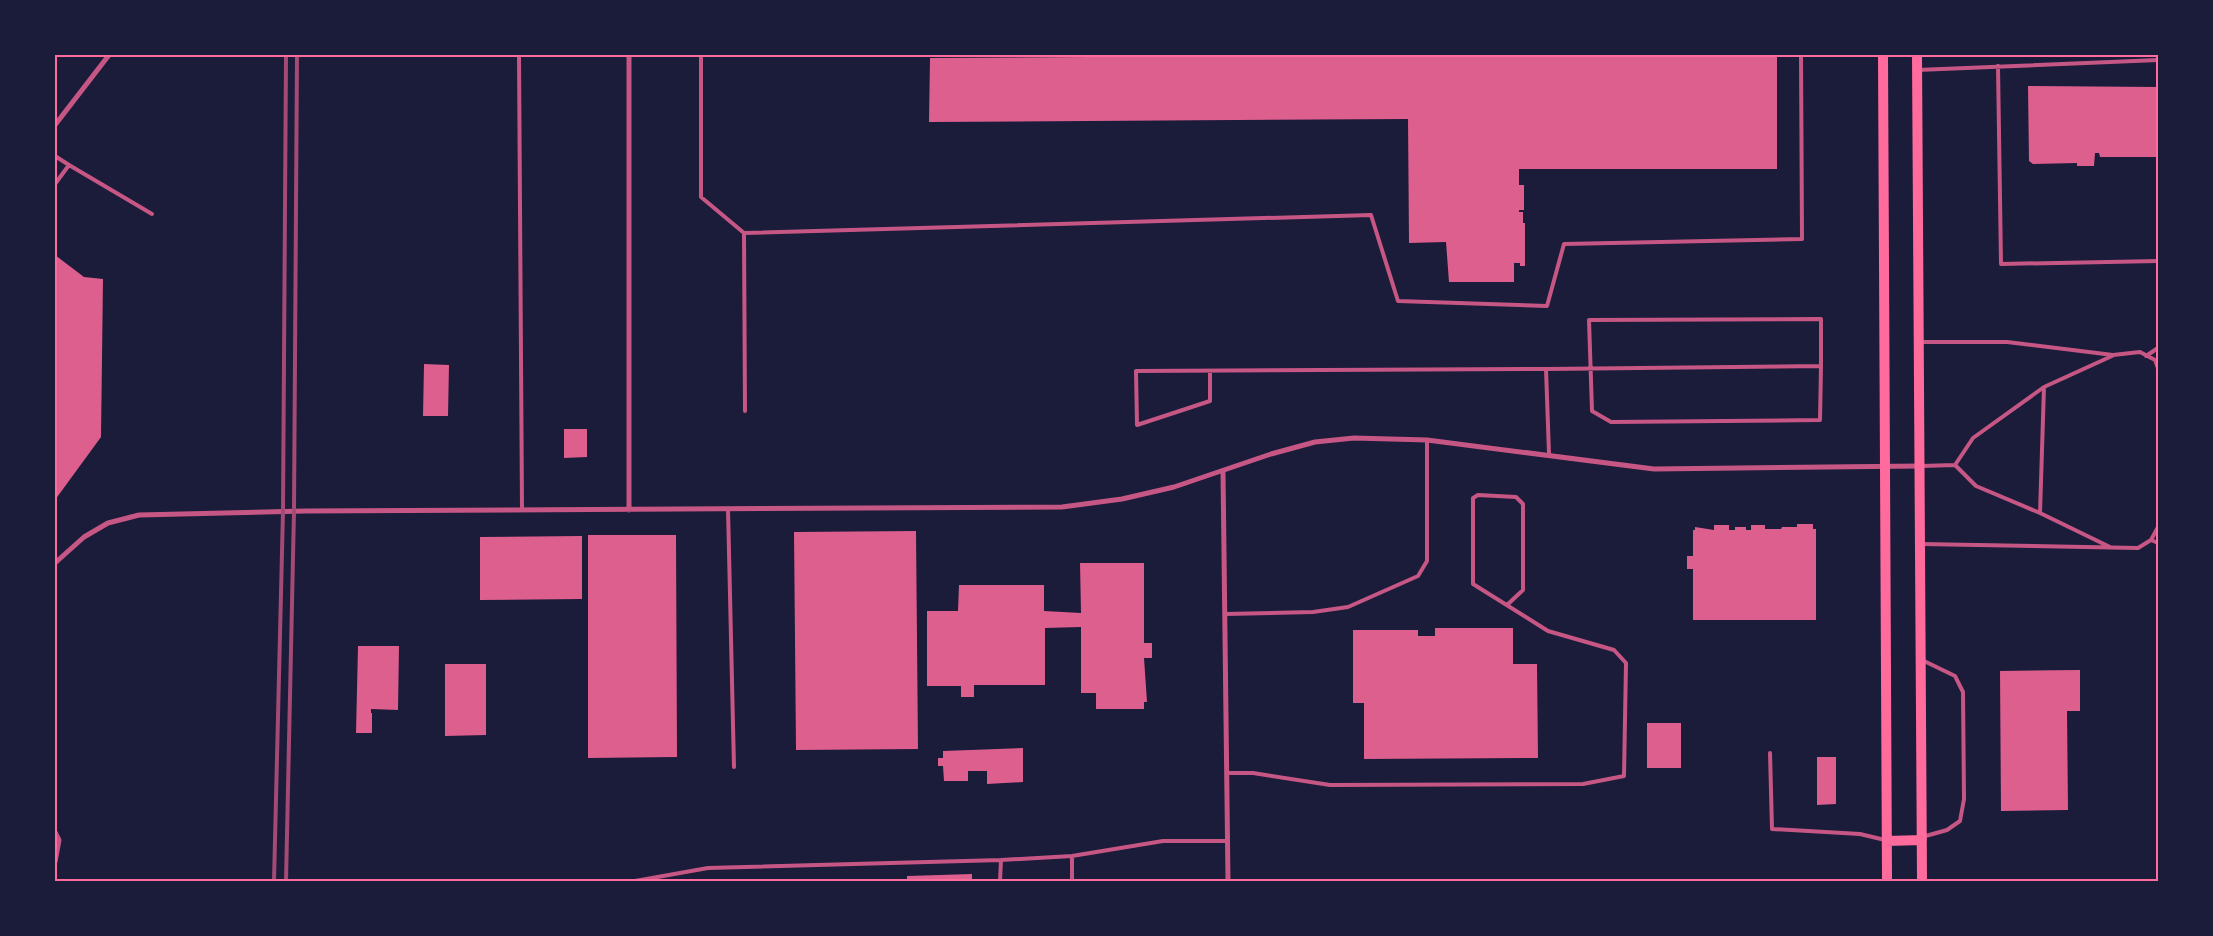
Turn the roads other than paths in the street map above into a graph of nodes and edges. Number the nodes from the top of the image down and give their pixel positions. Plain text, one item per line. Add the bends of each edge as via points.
1 (108, 55) edge
2 (519, 55) edge
3 (629, 55) edge
4 (701, 55) edge
5 (1801, 55) edge
6 (1882, 55) edge
7 (1917, 55) edge
8 (2158, 60) edge
9 (1998, 66) junction
10 (1917, 70) junction
11 (55, 125) edge
12 (55, 156) edge
13 (69, 165) junction
14 (55, 184) edge
15 (152, 214) dead end
16 (744, 233) junction
17 (2158, 261) edge
18 (1920, 342) junction
19 (2158, 348) edge
20 (2113, 355) junction
21 (2146, 356) junction
22 (1821, 366) junction
23 (1590, 368) junction
24 (2158, 368) edge
25 (1546, 369) junction
26 (1210, 371) junction
27 (2044, 387) junction
28 (745, 411) dead end
29 (1427, 440) junction
30 (1549, 454) junction
31 (1955, 465) junction
32 (1921, 466) junction
33 (1885, 468) junction
34 (1223, 471) junction
35 (728, 509) junction
36 (522, 510) junction
37 (629, 510) junction
38 (2040, 513) junction
39 (2158, 527) edge
40 (2151, 540) junction
41 (2158, 543) edge
42 (1921, 544) junction
43 (2112, 548) junction
44 (55, 563) edge
45 (1507, 605) junction
46 (1225, 614) junction
47 (1922, 660) junction
48 (1770, 753) dead end
49 (734, 767) dead end
50 (1227, 773) junction
51 (55, 832) edge
52 (1922, 838) junction
53 (1228, 841) junction
54 (1887, 841) junction
55 (1072, 856) junction
56 (1000, 860) junction
57 (55, 862) edge
58 (635, 881) edge
59 (1000, 881) edge
60 (1072, 881) edge
61 (1228, 881) edge
62 (1887, 881) edge
63 (1922, 881) edge

1 - 11 street
2 - 36 lane
3 - 37 street
4 - 16 lane via 701,197
5 - 16 lane via 1802,239 1564,244 1547,306 1398,301 1371,215
6 - 33 main road
7 - 10 main road
8 - 9 lane
9 - 10 lane
9 - 17 lane via 2001,264
10 - 18 main road
12 - 13 lane
13 - 14 lane
13 - 15 lane
16 - 28 lane
18 - 20 lane via 2007,342
18 - 32 main road
19 - 21 lane
20 - 21 lane via 2140,352
20 - 27 lane
21 - 24 lane via 2155,360
22 - 23 lane
22 - 23 lane via 1821,318 1589,320
22 - 23 lane via 1820,420 1611,422 1592,411
23 - 25 lane
25 - 26 lane
25 - 30 lane
26 - 26 lane via 1136,371 1137,425 1210,401
27 - 31 lane via 1972,438
27 - 38 lane
29 - 30 street
29 - 34 street via 1354,438 1315,442
29 - 46 lane via 1426,561 1418,576 1348,607 1313,612
30 - 33 street via 1654,469
31 - 32 lane
31 - 38 lane via 1976,486
32 - 33 street
32 - 42 main road
33 - 54 main road
34 - 35 street via 1131,497 1062,507
34 - 46 street
35 - 37 street
35 - 49 lane
36 - 37 street
36 - 44 street via 139,515 108,523 84,537
38 - 43 lane
39 - 40 lane
40 - 41 lane
40 - 43 lane via 2138,548
42 - 43 lane
42 - 47 main road
45 - 45 lane via 1473,584 1473,498 1478,495 1516,497 1523,504 1523,590
45 - 50 lane via 1548,631 1614,650 1626,663 1624,776 1583,784 1330,785 1253,773
46 - 50 street
47 - 52 main road
47 - 52 lane via 1948,671 1960,682 1964,789 1960,821 1947,830
48 - 54 lane via 1772,830 1860,834
50 - 53 street
51 - 57 street via 59,840
52 - 54 main road
52 - 63 main road
53 - 55 lane via 1163,841
53 - 61 street
54 - 62 main road
55 - 56 lane
55 - 60 lane
56 - 58 lane via 708,868
56 - 59 lane

